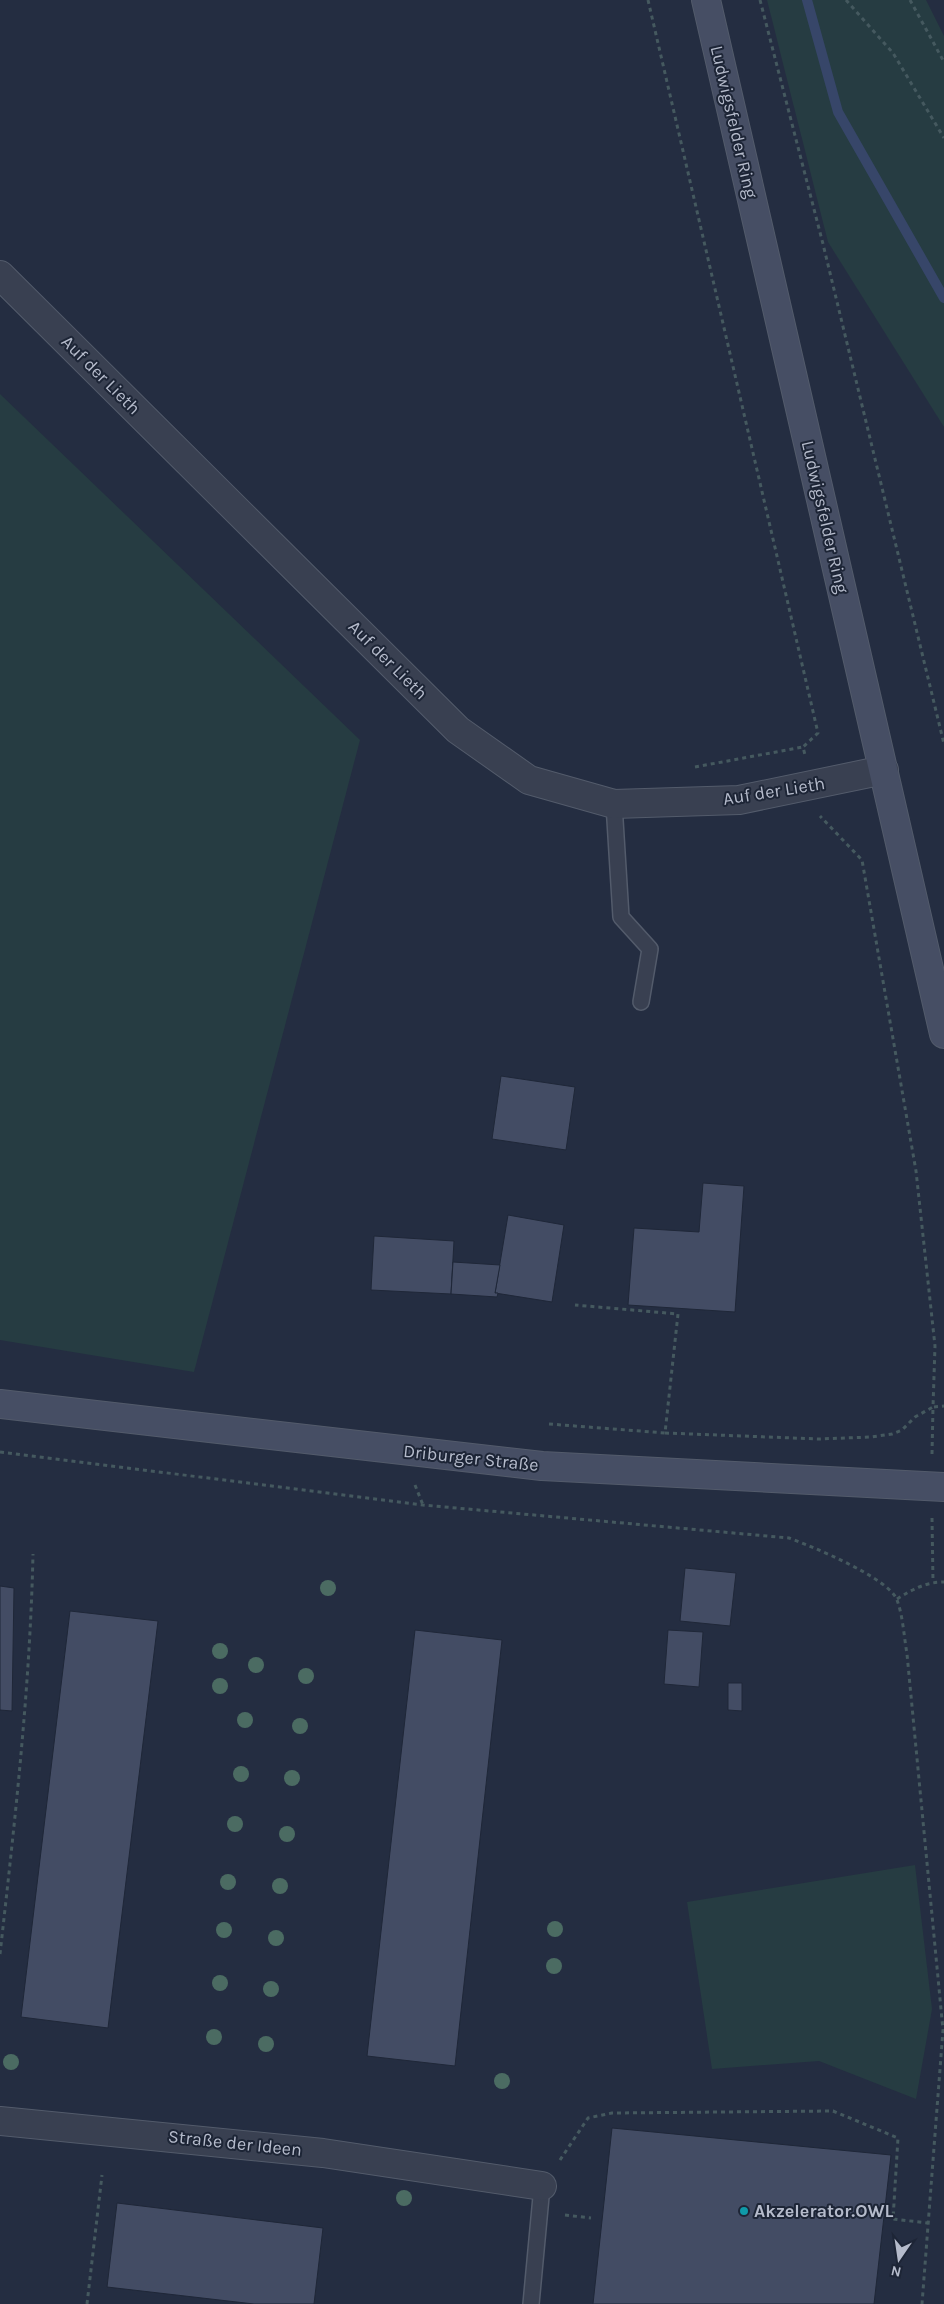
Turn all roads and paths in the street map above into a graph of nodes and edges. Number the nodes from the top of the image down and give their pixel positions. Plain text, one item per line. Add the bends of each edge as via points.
1 (648, 0) edge
2 (706, 0) edge
3 (760, 0) edge
4 (846, 0) edge
5 (910, 0) edge
6 (944, 62) edge
7 (944, 138) edge
8 (0, 275) edge
9 (944, 744) edge
10 (803, 747) junction
11 (685, 768) dead end
12 (884, 770) junction
13 (813, 786) junction
14 (614, 804) junction
15 (641, 1002) dead end
16 (944, 1034) edge
17 (575, 1305) dead end
18 (0, 1404) edge
19 (549, 1424) dead end
20 (665, 1433) junction
21 (0, 1452) edge
22 (944, 1487) edge
23 (33, 1554) dead end
24 (944, 1582) edge
25 (897, 1599) junction
26 (0, 1954) edge
27 (0, 2120) edge
28 (102, 2175) dead end
29 (542, 2186) junction
30 (928, 2223) junction
31 (87, 2304) edge
32 (531, 2304) edge
33 (922, 2304) edge

1 - 10 path via 818,733
2 - 12 main road, Ludwigsfelder Ring
3 - 9 path via 823,244
4 - 7 path via 893,53
5 - 6 path
8 - 14 street, Auf der Lieth via 458,730 529,780
10 - 11 path
10 - 13 path
12 - 13 street, Auf der Lieth
12 - 16 main road, Ludwigsfelder Ring
13 - 14 street, Auf der Lieth via 739,800
13 - 20 path via 817,813 862,860 916,1170 935,1346 933,1407 915,1416 902,1430 871,1437 819,1439
14 - 15 lane via 621,917 650,949
17 - 20 path via 678,1314
18 - 22 main road, Driburger Straße via 542,1466
19 - 20 path
21 - 25 path via 423,1505 789,1538 828,1553 872,1577
23 - 26 path via 31,1642 23,1747
24 - 25 path via 917,1587
25 - 30 path via 907,1654 943,2030
27 - 29 street, Straße der Ideen via 322,2153
28 - 31 path
29 - 30 path via 588,2118 612,2113 834,2111 898,2138 893,2219
29 - 32 lane
30 - 33 path

